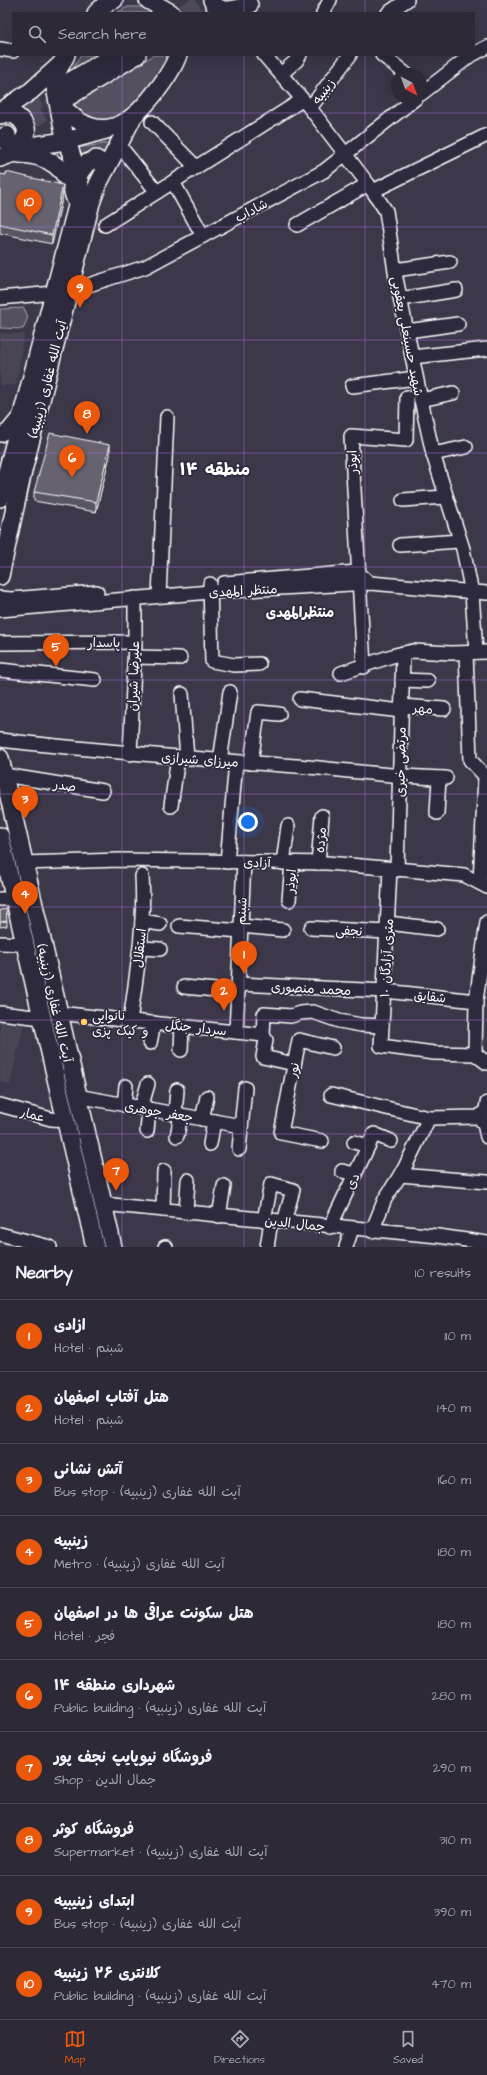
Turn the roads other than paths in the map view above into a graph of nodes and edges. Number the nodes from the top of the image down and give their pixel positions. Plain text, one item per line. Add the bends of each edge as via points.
1 (109, 0) edge
2 (148, 0) edge
3 (176, 0) edge
4 (212, 0) edge
5 (330, 0) edge
6 (400, 2) edge
7 (247, 6) edge
8 (97, 12) edge
9 (169, 12) edge
10 (178, 12) edge
11 (324, 12) edge
12 (389, 12) edge
13 (487, 47) edge
14 (0, 48) edge
15 (12, 51) edge
16 (475, 53) edge
17 (113, 56) edge
18 (135, 56) edge
19 (177, 56) edge
20 (186, 56) edge
21 (265, 56) edge
22 (299, 56) edge
23 (349, 56) edge
24 (383, 56) edge
25 (470, 56) edge
26 (64, 59) edge
27 (398, 68) edge
28 (281, 74) junction
29 (160, 87) junction
30 (427, 87) edge
31 (65, 93) junction
32 (306, 104) junction
33 (409, 104) edge
34 (0, 114) edge
35 (132, 119) junction
36 (152, 122) dead end
37 (114, 127) junction
38 (487, 135) edge
39 (66, 141) junction
40 (119, 145) junction
41 (345, 155) junction
42 (4, 156) edge
43 (196, 167) junction
44 (106, 169) junction
45 (78, 175) junction
46 (173, 182) junction
47 (370, 187) junction
48 (158, 192) junction
49 (76, 206) junction
50 (298, 225) dead end
51 (104, 226) dead end
52 (202, 236) junction
53 (450, 262) dead end
54 (395, 270) junction
55 (456, 290) dead end
56 (62, 292) junction
57 (0, 298) edge
58 (401, 299) junction
59 (458, 324) dead end
60 (407, 332) junction
61 (487, 349) edge
62 (412, 356) junction
63 (416, 378) junction
64 (352, 386) dead end
65 (453, 393) dead end
66 (407, 398) dead end
67 (421, 400) junction
68 (23, 411) junction
69 (168, 417) dead end
70 (0, 435) edge
71 (466, 448) dead end
72 (433, 454) junction
73 (10, 469) edge
74 (445, 497) junction
75 (0, 498) edge
76 (403, 500) dead end
77 (460, 541) junction
78 (400, 545) dead end
79 (0, 576) edge
80 (362, 580) junction
81 (210, 588) junction
82 (159, 592) junction
83 (472, 593) junction
84 (487, 593) edge
85 (135, 598) junction
86 (5, 604) edge
87 (135, 642) junction
88 (0, 643) edge
89 (476, 652) edge
90 (403, 653) junction
91 (135, 657) junction
92 (180, 658) dead end
93 (259, 664) dead end
94 (364, 667) junction
95 (0, 670) edge
96 (341, 673) dead end
97 (95, 680) dead end
98 (402, 680) junction
99 (428, 681) dead end
100 (230, 692) dead end
101 (182, 694) dead end
102 (300, 699) dead end
103 (401, 708) junction
104 (444, 709) dead end
105 (279, 714) dead end
106 (0, 740) edge
107 (130, 754) junction
108 (0, 758) edge
109 (183, 758) junction
110 (220, 760) junction
111 (236, 762) junction
112 (251, 763) junction
113 (4, 775) junction
114 (486, 776) edge
115 (400, 777) junction
116 (103, 791) dead end
117 (171, 806) dead end
118 (437, 813) dead end
119 (322, 816) dead end
120 (288, 826) dead end
121 (485, 846) edge
122 (1, 847) edge
123 (227, 862) junction
124 (244, 862) junction
125 (23, 863) junction
126 (288, 863) junction
127 (318, 863) junction
128 (394, 870) junction
129 (142, 876) dead end
130 (483, 885) edge
131 (7, 899) edge
132 (289, 900) dead end
133 (142, 921) junction
134 (487, 922) edge
135 (160, 924) dead end
136 (180, 926) dead end
137 (241, 928) junction
138 (311, 928) dead end
139 (387, 928) junction
140 (437, 929) dead end
141 (283, 930) dead end
142 (38, 931) junction
143 (23, 939) junction
144 (0, 944) edge
145 (140, 948) junction
146 (160, 949) dead end
147 (37, 962) junction
148 (184, 987) dead end
149 (238, 988) junction
150 (385, 991) junction
151 (476, 1001) junction
152 (0, 1013) edge
153 (50, 1016) junction
154 (130, 1021) junction
155 (154, 1023) junction
156 (182, 1026) junction
157 (382, 1026) junction
158 (236, 1032) junction
159 (262, 1034) junction
160 (150, 1043) dead end
161 (333, 1048) dead end
162 (181, 1050) dead end
163 (474, 1054) junction
164 (487, 1063) edge
165 (294, 1064) junction
166 (148, 1084) dead end
167 (126, 1086) dead end
168 (245, 1088) dead end
169 (176, 1090) dead end
170 (331, 1095) dead end
171 (77, 1096) junction
172 (208, 1097) dead end
173 (487, 1104) edge
174 (124, 1105) junction
175 (0, 1106) edge
176 (145, 1108) junction
177 (178, 1115) junction
178 (479, 1117) junction
179 (429, 1118) junction
180 (66, 1120) junction
181 (208, 1120) junction
182 (241, 1126) junction
183 (147, 1131) dead end
184 (177, 1136) dead end
185 (487, 1137) edge
186 (391, 1140) dead end
187 (322, 1141) dead end
188 (354, 1142) dead end
189 (210, 1144) dead end
190 (368, 1146) junction
191 (239, 1149) dead end
192 (164, 1171) dead end
193 (342, 1171) dead end
194 (356, 1174) junction
195 (400, 1176) junction
196 (188, 1180) dead end
197 (487, 1182) edge
198 (224, 1186) dead end
199 (102, 1204) junction
200 (163, 1210) junction
201 (186, 1212) junction
202 (219, 1216) junction
203 (273, 1221) junction
204 (330, 1227) junction
205 (352, 1229) junction
206 (372, 1231) junction
207 (6, 1239) edge
208 (487, 1243) edge
209 (50, 1247) edge
210 (95, 1247) edge
211 (113, 1247) edge
212 (267, 1247) edge
213 (346, 1247) edge

1 - 8 main road
2 - 9 main road
3 - 10 main road
4 - 7 main road via 216,7 224,11
5 - 11 street
6 - 12 street
13 - 16 street
14 - 15 street
17 - 31 main road
18 - 31 main road
19 - 29 main road
20 - 29 main road
21 - 28 street, شهید حسینعلی یعقوبی
22 - 28 street
23 - 32 street, زینبیه
24 - 27 street
25 - 30 street
26 - 31 main road, آیت الله غفاری (زینبیه) via 56,76 55,87
26 - 34 main road via 31,91
28 - 32 street, شهید حسینعلی یعقوبی
29 - 35 main road
31 - 37 main road via 67,113 79,122 94,128
31 - 39 main road, آیت الله غفاری (زینبیه)
32 - 41 street, شهید حسینعلی یعقوبی
32 - 43 street
33 - 41 street, شاداب
34 - 42 main road via 20,118 26,130 26,137
35 - 37 main road
35 - 40 main road, آیت الله غفاری (زینبیه)
36 - 43 street
37 - 39 main road
38 - 47 street
39 - 42 main road via 37,145
39 - 45 main road, آیت الله غفاری (زینبیه)
40 - 44 main road, آیت الله غفاری (زینبیه)
40 - 48 street
41 - 47 street, شهید حسینعلی یعقوبی
41 - 52 street, شاداب via 324,171
42 - 49 main road via 36,154 56,164 70,183
43 - 46 street
44 - 45 main road via 96,159 87,163
44 - 56 main road, آیت الله غفاری (زینبیه) via 91,203
45 - 49 main road, آیت الله غفاری (زینبیه) via 80,185
46 - 48 street
46 - 52 street
47 - 50 street
47 - 54 street, شهید حسینعلی یعقوبی via 386,211
48 - 51 street
49 - 56 main road, آیت الله غفاری (زینبیه)
52 - 56 street, شاداب via 145,266
53 - 54 street
54 - 58 street, شهید حسینعلی یعقوبی
55 - 58 street
56 - 57 street, شاداب
56 - 68 main road, آیت الله غفاری (زینبیه)
56 - 73 main road, آیت الله غفاری (زینبیه)
58 - 60 street, شهید حسینعلی یعقوبی
59 - 60 street
60 - 62 street, شهید حسینعلی یعقوبی
61 - 62 street
62 - 63 street, شهید حسینعلی یعقوبی
63 - 64 street
63 - 67 street, شهید حسینعلی یعقوبی
65 - 67 street
66 - 80 street, ابوذر via 406,440 351,436
67 - 72 street, شهید حسینعلی یعقوبی
68 - 70 street via 8,430
68 - 73 main road, آیت الله غفاری (زینبیه)
69 - 82 street
71 - 72 street
72 - 74 street, شهید حسینعلی یعقوبی
73 - 75 main road, آیت الله غفاری (زینبیه)
73 - 79 main road, آیت الله غفاری (زینبیه)
74 - 76 street
74 - 77 street, شهید حسینعلی یعقوبی
77 - 78 street
77 - 83 street, شهید حسینعلی یعقوبی
80 - 81 street, منتظر المهدی
80 - 83 street, منتظر المهدی
80 - 94 street
81 - 82 street, منتظر المهدی
81 - 93 street via 212,661 234,665
82 - 85 street, منتظر المهدی
82 - 86 street
83 - 84 street, منتظر المهدی
83 - 89 street, شهید حسینعلی یعقوبی
85 - 86 street, منتظر المهدی
85 - 87 street, علیرضا شیران
87 - 88 street, پاسدار
87 - 91 street, علیرضا شیران
89 - 90 street
89 - 114 street, شهید حسینعلی یعقوبی via 470,760
90 - 94 street
90 - 98 street, مرتضی خیری
91 - 92 street
91 - 107 street, علیرضا شیران
94 - 96 street
95 - 97 street
98 - 99 street
98 - 103 street, مرتضی خیری
100 - 110 street
101 - 109 street
102 - 103 street, مهر
103 - 104 street, مهر
103 - 115 street, مرتضی خیری
105 - 112 street via 258,712
106 - 107 street, میرزای شیرازی
107 - 109 street, میرزای شیرازی
108 - 113 main road, آیت الله غفاری (زینبیه)
109 - 110 street, میرزای شیرازی
109 - 117 street
110 - 111 street, میرزای شیرازی
111 - 112 street, میرزای شیرازی
111 - 123 street
112 - 115 street, میرزای شیرازی
113 - 116 street, صدر
113 - 125 main road, آیت الله غفاری (زینبیه)
114 - 121 street
115 - 118 street, میرزای شیرازی via 443,778
115 - 128 street, مرتضی خیری
119 - 127 street, مژده
120 - 126 street, ابوذر
121 - 130 street
122 - 131 main road, آیت الله غفاری (زینبیه)
123 - 124 street, آزادی
123 - 125 street, آزادی via 120,860
124 - 126 street, آزادی
124 - 137 street, شبنم
125 - 142 main road, آیت الله غفاری (زینبیه)
126 - 127 street, آزادی
126 - 132 street, ابوذر
127 - 128 street, آزادی
128 - 130 street, آزادی via 464,875
128 - 139 street, ۱۰ متری آزادگان
129 - 133 street, استقلال
131 - 143 main road, آیت الله غفاری (زینبیه)
133 - 135 street
133 - 145 street, استقلال
134 - 151 street
136 - 137 street
137 - 141 street
137 - 149 street, شبنم
138 - 139 street, نجفی
139 - 140 street, نجفی
139 - 150 street, ۱۰ متری آزادگان
142 - 143 main road
142 - 147 main road, آیت الله غفاری (زینبیه)
143 - 144 street
143 - 147 main road, آیت الله غفاری (زینبیه)
145 - 146 street
145 - 154 street, استقلال
147 - 153 main road, آیت الله غفاری (زینبیه)
148 - 149 street, محمد منصوری
149 - 150 street, محمد منصوری
149 - 158 street, شبنم
150 - 151 street, شقایق
150 - 157 street, ۱۰ متری آزادگان
151 - 163 street
152 - 153 street, سردار جنگل
153 - 154 street, سردار جنگل
153 - 171 main road, آیت الله غفاری (زینبیه)
153 - 180 main road, آیت الله غفاری (زینبیه)
154 - 155 street, سردار جنگل
155 - 156 street, سردار جنگل
155 - 160 street
156 - 158 street, سردار جنگل
156 - 162 street
157 - 159 street via 361,1025 313,1012 291,1016 264,1014
157 - 163 street, ۱۰ متری آزادگان via 381,1046 434,1053
158 - 159 street, سردار جنگل
159 - 165 street via 266,1040 263,1058
161 - 165 street, نور via 299,1040
163 - 164 street
165 - 187 street, نور via 281,1133
166 - 176 street
167 - 174 street
168 - 182 street
169 - 177 street
170 - 179 street
171 - 174 street, جعفر جوهری
171 - 199 main road, آیت الله غفاری (زینبیه)
172 - 181 street
173 - 178 street via 486,1110
174 - 176 street, جعفر جوهری
175 - 180 street, عمار via 51,1119
176 - 177 street, جعفر جوهری
176 - 183 street
177 - 181 street, جعفر جوهری
177 - 184 street
178 - 179 street
178 - 185 street via 484,1124
179 - 195 street
180 - 210 main road, آیت الله غفاری (زینبیه)
181 - 182 street, جعفر جوهری
181 - 189 street
182 - 191 street
186 - 190 street, دی via 374,1134
188 - 190 street
190 - 194 street, دی
192 - 200 street
193 - 194 street
194 - 204 street, دی
195 - 197 street
195 - 206 street via 385,1199
196 - 201 street
198 - 202 street
199 - 200 street, جمال الدین
199 - 211 main road, آیت الله غفاری (زینبیه)
200 - 201 street, جمال الدین
201 - 202 street, جمال الدین
202 - 203 street, جمال الدین
203 - 203 street via 271,1184 293,1190
203 - 204 street, جمال الدین
203 - 212 street
204 - 205 street, جمال الدین
205 - 206 street, جمال الدین
205 - 213 street
206 - 208 street, جمال الدین
207 - 209 street

